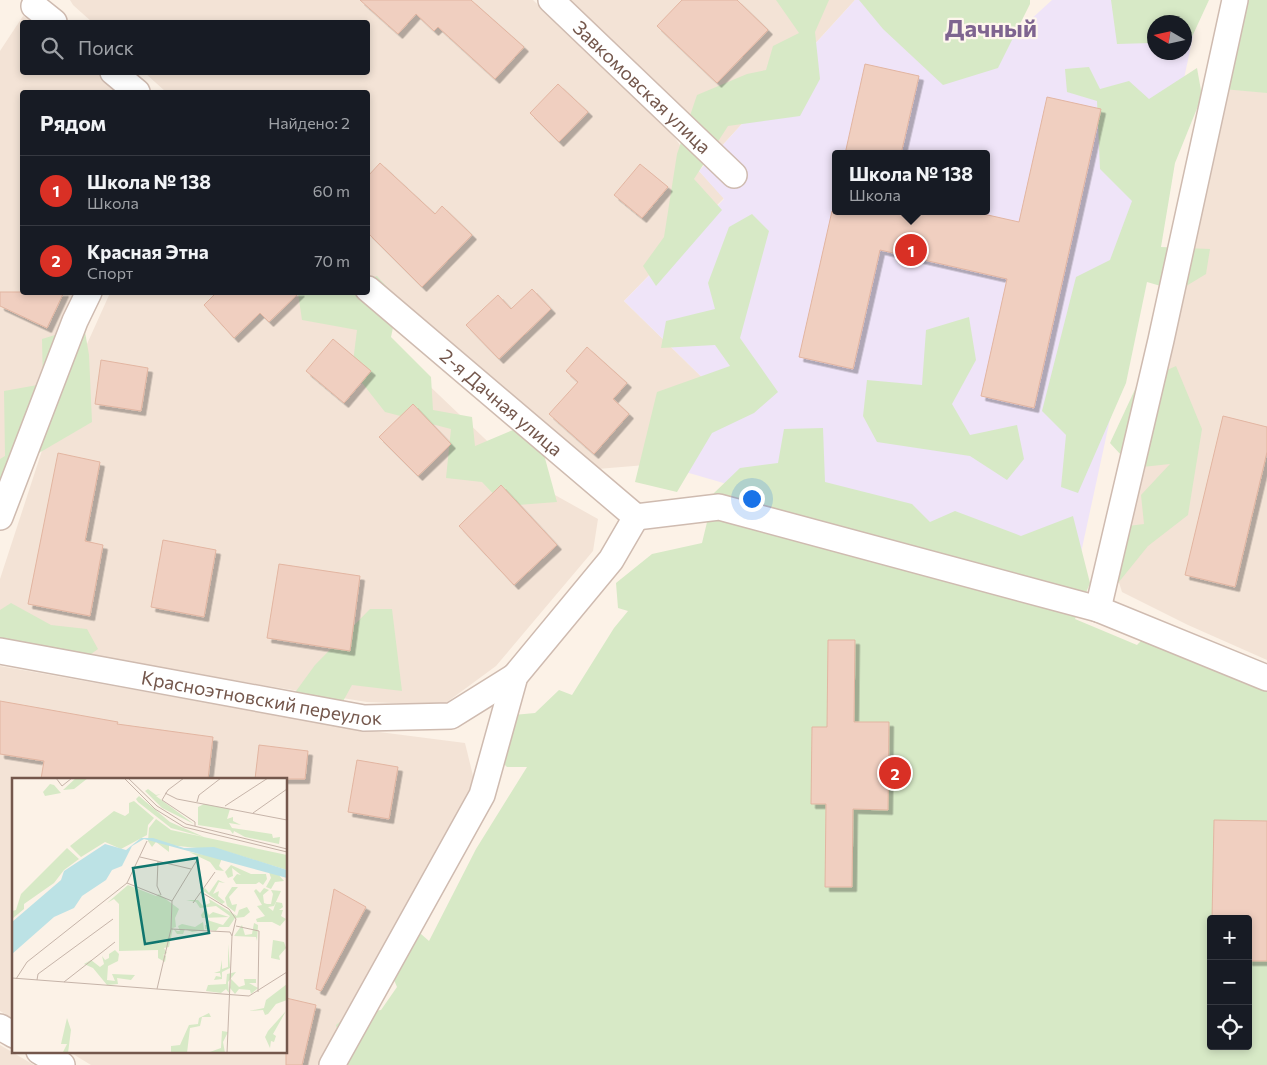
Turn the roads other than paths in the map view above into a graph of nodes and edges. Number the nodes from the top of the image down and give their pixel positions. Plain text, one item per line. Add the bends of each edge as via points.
1 (1235, 0) edge
2 (565, 5) edge
3 (34, 6) dead end
4 (52, 20) edge
5 (117, 75) edge
6 (135, 90) edge
7 (734, 175) dead end
8 (370, 291) edge
9 (88, 295) edge
10 (0, 517) edge
11 (636, 517) junction
12 (1098, 609) junction
13 (0, 652) edge
14 (515, 676) junction
15 (1267, 678) edge
16 (0, 1027) edge
17 (12, 1035) edge
18 (41, 1052) edge
19 (62, 1065) edge
20 (332, 1065) edge

1 - 12 street via 1159,350
2 - 7 street, Завкомовская улица
3 - 4 street
5 - 6 street
8 - 11 street, 2-я Дачная улица
9 - 10 street
11 - 12 street via 719,506
11 - 14 street via 611,560
12 - 15 street
13 - 14 street, Красноэтновский переулок via 364,718 451,716
14 - 20 street via 482,795
16 - 17 street
18 - 19 street

